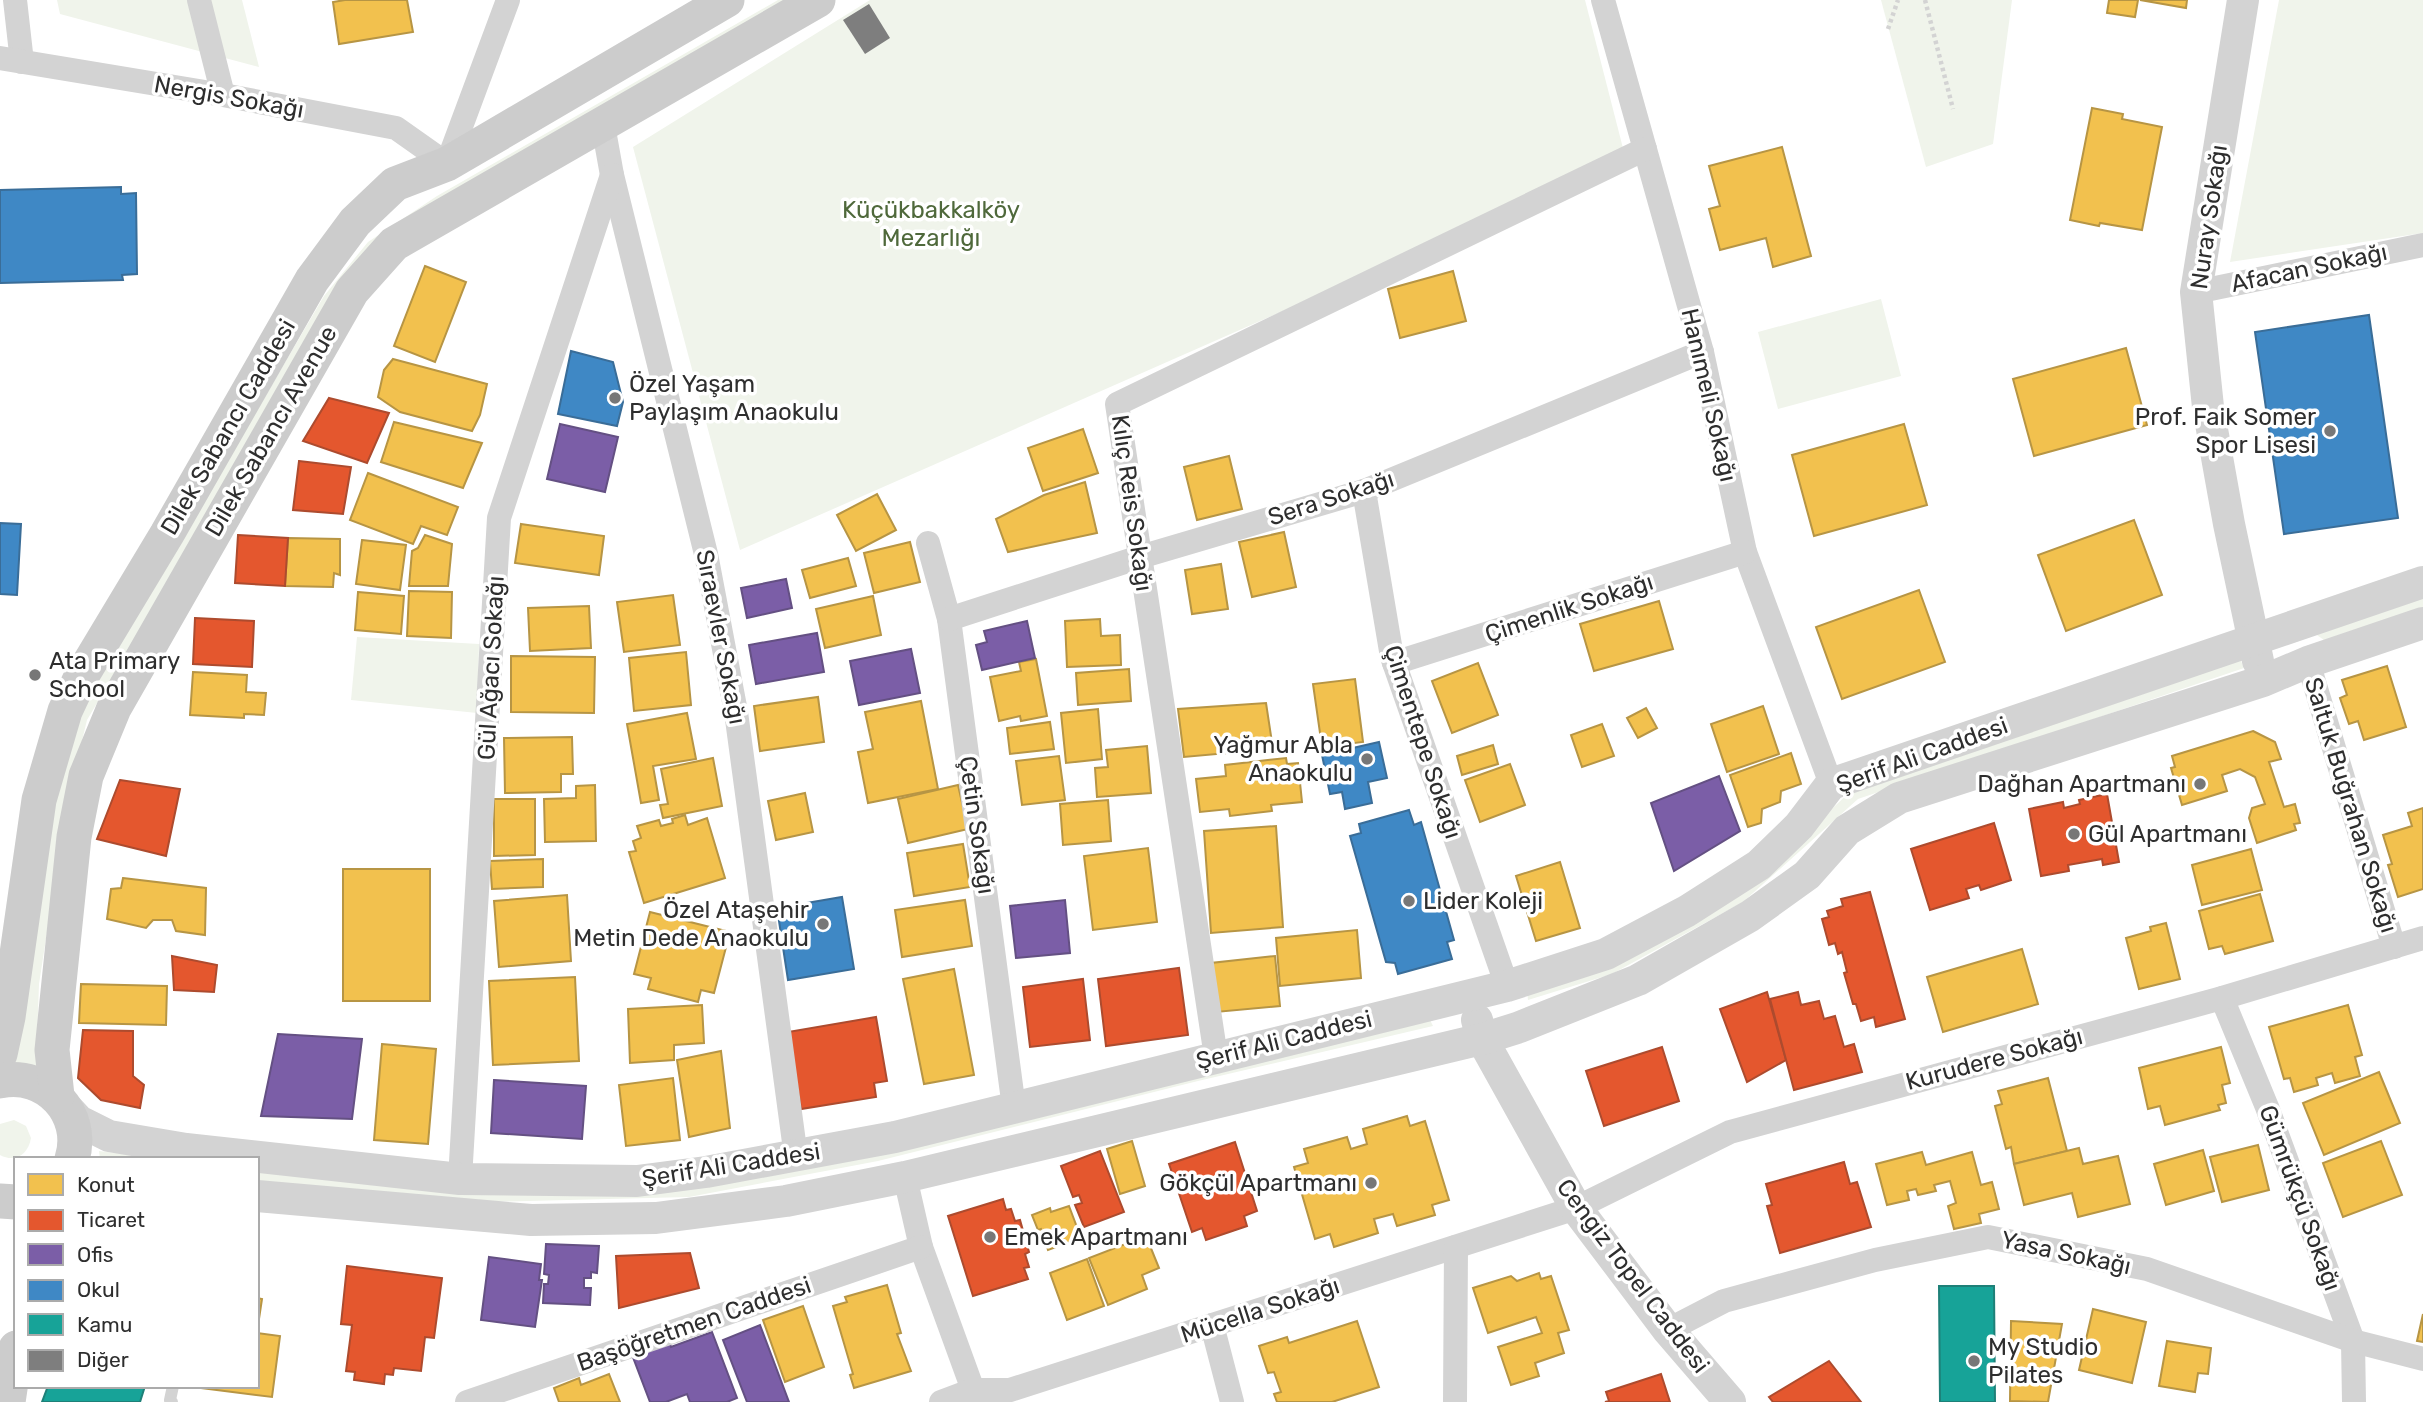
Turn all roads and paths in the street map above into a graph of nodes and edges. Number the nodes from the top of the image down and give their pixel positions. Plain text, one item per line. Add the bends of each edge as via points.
1 (15, 0) edge
2 (200, 0) edge
3 (508, 0) edge
4 (727, 0) edge
5 (818, 0) edge
6 (1603, 0) edge
7 (1898, 0) edge
8 (1925, 0) edge
9 (2243, 0) edge
10 (1888, 29) dead end
11 (11, 60) edge
12 (223, 95) junction
13 (1953, 109) dead end
14 (603, 125) junction
15 (1645, 149) junction
16 (447, 164) junction
17 (612, 175) junction
18 (2423, 245) edge
19 (2196, 292) junction
20 (1702, 352) junction
21 (1364, 491) junction
22 (928, 543) dead end
23 (1745, 552) junction
24 (1140, 557) junction
25 (2423, 583) edge
26 (949, 619) junction
27 (2423, 623) edge
28 (2299, 624) junction
29 (2253, 641) junction
30 (2308, 662) junction
31 (1394, 663) junction
32 (2263, 681) junction
33 (1830, 784) junction
34 (2423, 939) edge
35 (2394, 947) junction
36 (1507, 986) junction
37 (1470, 996) junction
38 (2222, 998) junction
39 (1517, 1028) junction
40 (1482, 1039) junction
41 (0, 1054) edge
42 (1216, 1057) junction
43 (0, 1081) edge
44 (62, 1102) junction
45 (1014, 1108) junction
46 (73, 1157) edge
47 (796, 1157) junction
48 (905, 1177) junction
49 (460, 1179) junction
50 (259, 1196) edge
51 (1576, 1208) junction
52 (921, 1247) junction
53 (1456, 1247) junction
54 (1212, 1325) junction
55 (1668, 1330) junction
56 (2353, 1341) junction
57 (2423, 1359) edge
58 (14, 1362) edge
59 (974, 1396) edge
60 (8, 1402) edge
61 (467, 1402) edge
62 (941, 1402) edge
63 (1232, 1402) edge
64 (1455, 1402) edge
65 (1730, 1402) edge
66 (2354, 1402) edge

1 - 11 street
2 - 12 street
3 - 16 street
4 - 16 main road, Dilek Sabancı Caddesi
5 - 14 main road, Dilek Sabancı Avenue
6 - 15 street, Hanımeli Sokağı
7 - 10 path
8 - 13 path
9 - 19 street, Nuray Sokağı
11 - 12 street, Nergis Sokağı
12 - 16 street, Nergis Sokağı via 396,128
14 - 17 street, Sıraevler Sokağı
14 - 44 main road, Dilek Sabancı Avenue via 394,244 352,291 114,708 86,776 74,837 52,1050
15 - 20 street, Hanımeli Sokağı
15 - 24 street, Kılıç Reis Sokağı via 1117,404
16 - 41 main road, Dilek Sabancı Caddesi via 395,184 355,222 312,280 81,677 65,711 39,800
17 - 47 street, Sıraevler Sokağı via 706,554 738,724
17 - 49 street, Gül Ağacı Sokağı via 499,517
18 - 19 street, Afacan Sokağı
19 - 29 street, Nuray Sokağı via 2208,407
20 - 21 street, Sera Sokağı
20 - 23 street, Hanımeli Sokağı
21 - 24 street, Sera Sokağı
21 - 31 street, Çimentepe Sokağı
22 - 26 street, Çetin Sokağı
23 - 31 street, Çimenlik Sokağı
23 - 33 street, Hanımeli Sokağı
24 - 26 street, Sera Sokağı
24 - 42 street, Kılıç Reis Sokağı
25 - 28 street, Şerif Ali Caddesi
26 - 45 street, Çetin Sokağı
27 - 30 street, Şerif Ali Caddesi
28 - 29 street, Şerif Ali Caddesi
28 - 30 street
29 - 32 street, Nuray Sokağı
29 - 33 street, Şerif Ali Caddesi
30 - 32 street, Şerif Ali Caddesi
30 - 35 street, Saltuk Buğrahan Sokağı
31 - 36 street, Çimentepe Sokağı
32 - 39 street, Şerif Ali Caddesi via 1899,799 1847,830 1807,875 1750,916 1638,980
33 - 36 street, Şerif Ali Caddesi via 1798,826 1759,865 1687,911 1606,954
34 - 35 street, Kurudere Sokağı
35 - 38 street, Kurudere Sokağı
36 - 37 street, Şerif Ali Caddesi
36 - 39 street
37 - 40 street, Cengiz Topel Caddesi
37 - 42 street, Şerif Ali Caddesi
38 - 51 street, Kurudere Sokağı via 1730,1132
38 - 56 street, Gümrükçü Sokağı
39 - 40 street, Şerif Ali Caddesi
40 - 48 street, Şerif Ali Caddesi
40 - 51 street, Cengiz Topel Caddesi
42 - 45 street, Şerif Ali Caddesi
43 - 44 main road via 41,1085
44 - 46 main road, Dilek Sabancı Avenue via 75,1127
44 - 49 street, Şerif Ali Caddesi via 79,1121 109,1136 186,1149
45 - 47 street, Şerif Ali Caddesi
47 - 49 street, Şerif Ali Caddesi via 637,1181
48 - 50 street, Şerif Ali Caddesi via 786,1201 656,1218 531,1220
48 - 52 street
51 - 53 street, Mücella Sokağı
51 - 55 street, Cengiz Topel Caddesi
52 - 59 street
52 - 61 street, Başöğretmen Caddesi
53 - 54 street, Mücella Sokağı
53 - 64 street
54 - 59 street, Mücella Sokağı via 1010,1390
54 - 63 street
55 - 56 street, Yasa Sokağı via 1724,1301 1988,1237 2147,1269
55 - 65 street, Cengiz Topel Caddesi
56 - 57 street, Yasa Sokağı
56 - 66 street, Gümrükçü Sokağı
58 - 60 main road
59 - 62 street, Mücella Sokağı

